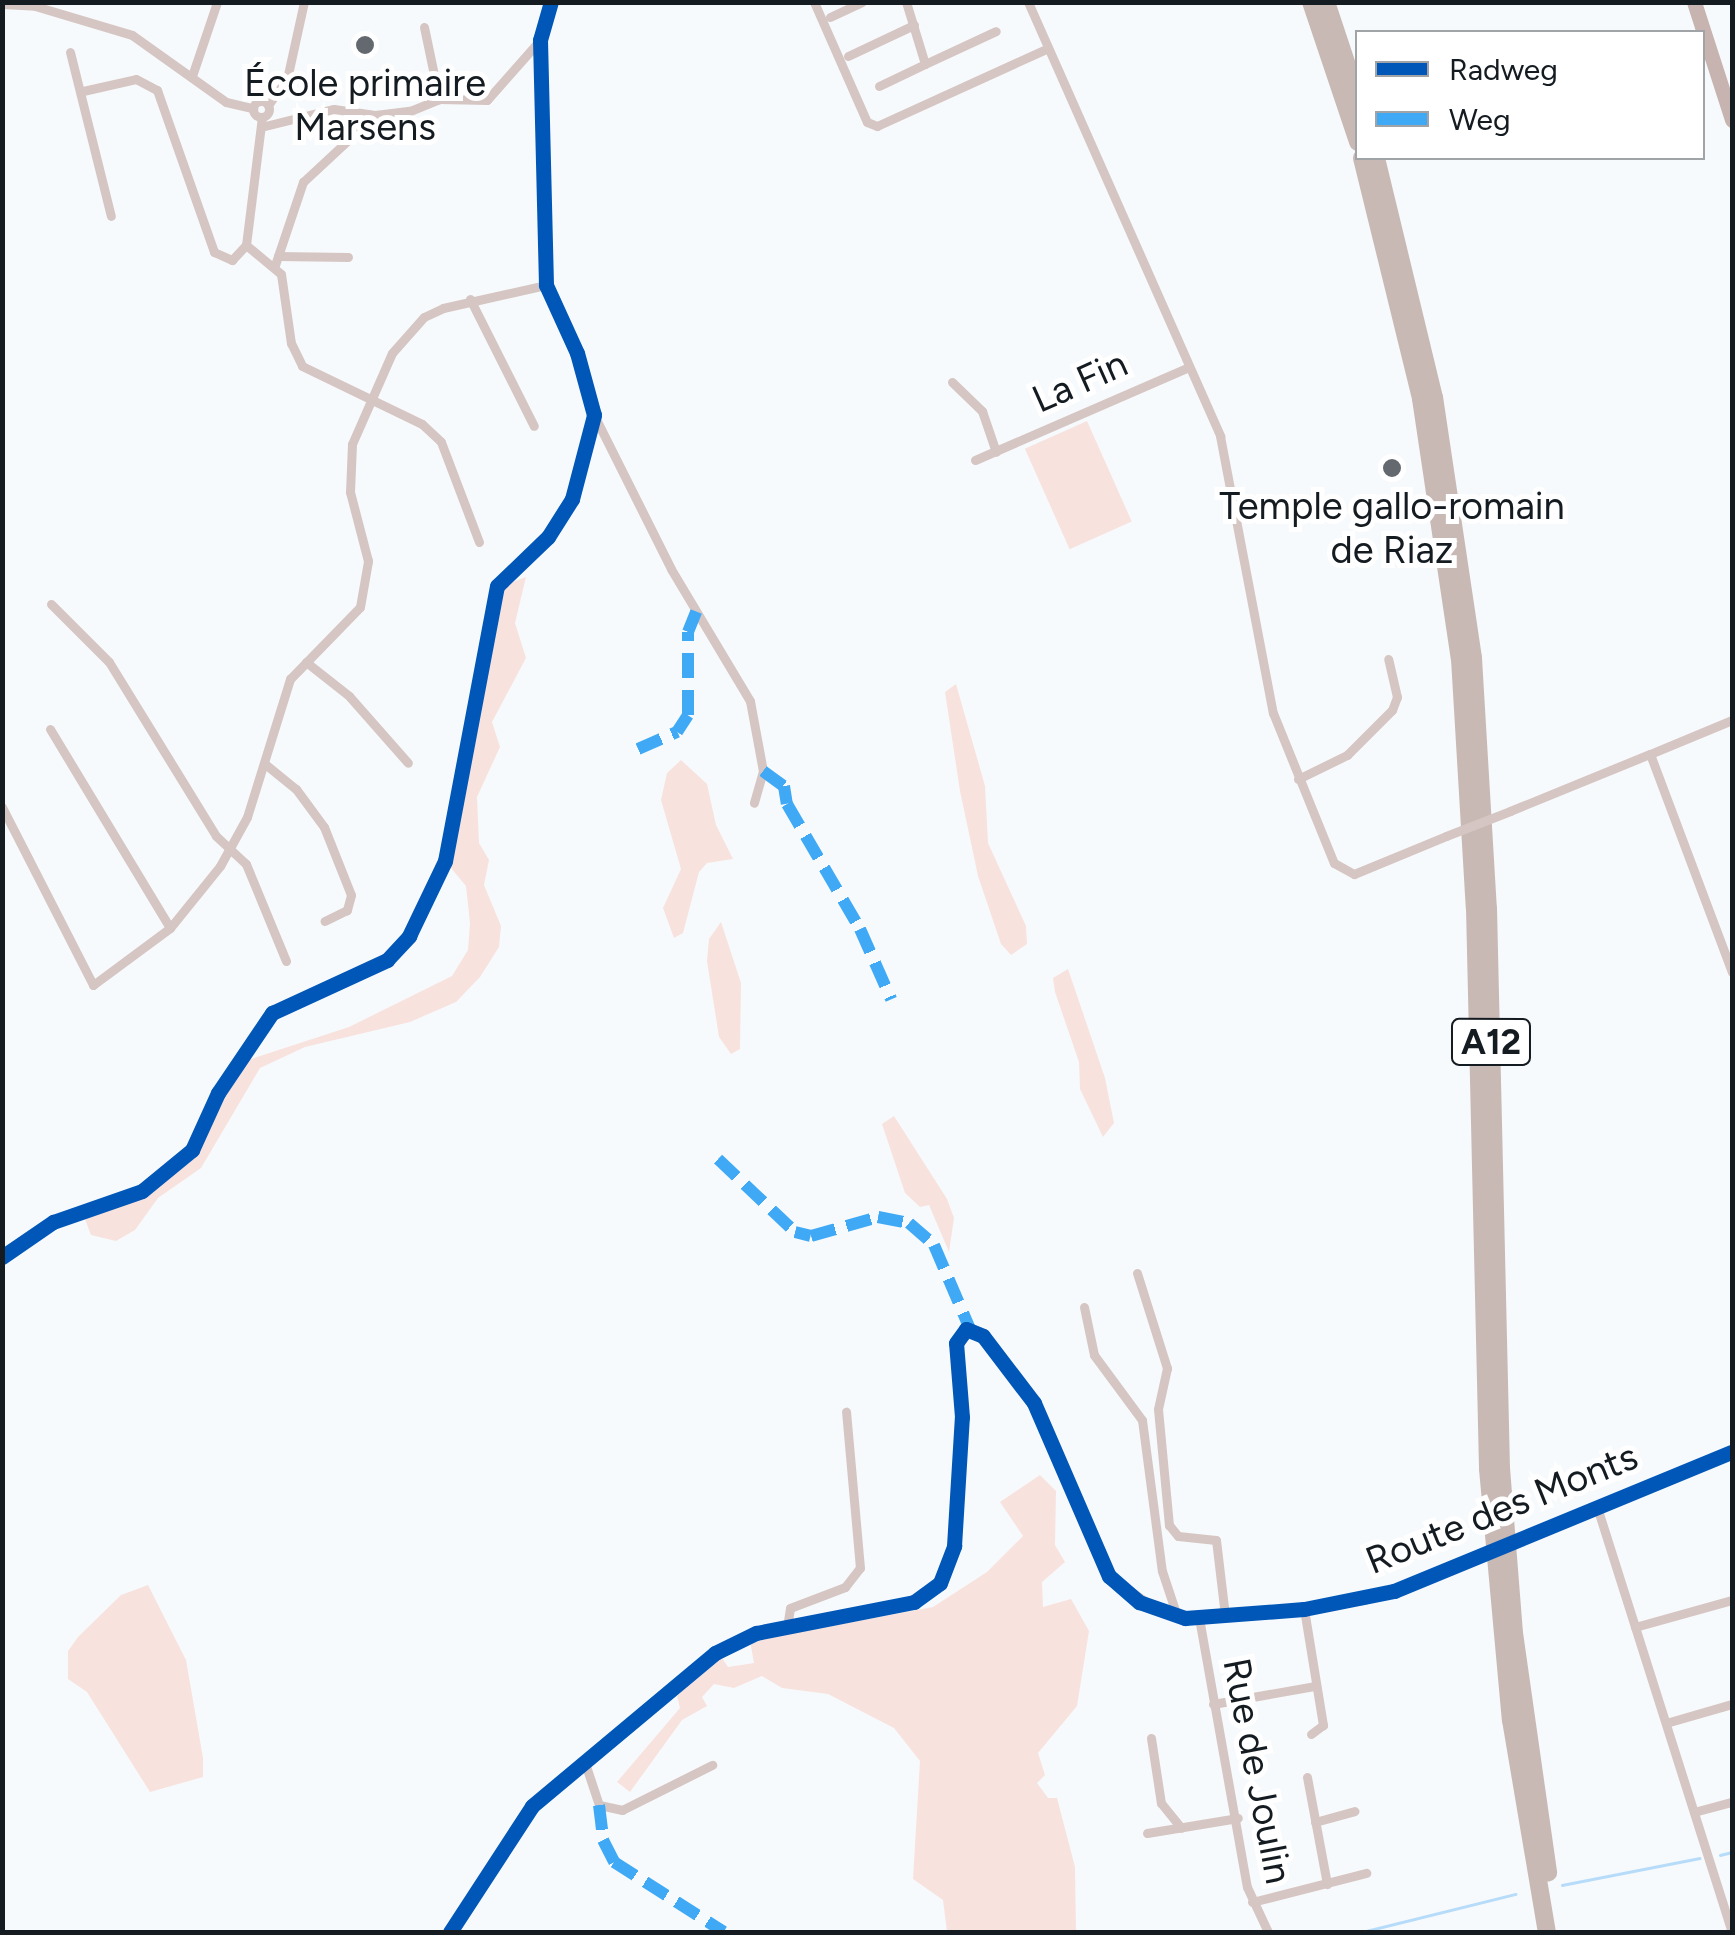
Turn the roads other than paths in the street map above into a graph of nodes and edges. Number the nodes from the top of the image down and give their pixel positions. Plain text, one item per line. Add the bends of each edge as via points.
1 (217, 2) edge
2 (304, 2) edge
3 (551, 2) edge
4 (814, 2) edge
5 (862, 2) edge
6 (906, 2) edge
7 (1028, 2) edge
8 (1312, 2) edge
9 (1326, 2) edge
10 (1694, 2) edge
11 (2, 4) edge
12 (830, 17) dead end
13 (914, 25) junction
14 (424, 27) dead end
15 (1703, 30) edge
16 (996, 31) dead end
17 (1705, 36) edge
18 (540, 40) junction
19 (1048, 48) junction
20 (70, 52) dead end
21 (848, 56) dead end
22 (925, 64) junction
23 (192, 76) junction
24 (878, 86) dead end
25 (1355, 89) edge
26 (83, 91) junction
27 (439, 99) junction
28 (268, 105) junction
29 (253, 108) junction
30 (375, 115) junction
31 (1732, 120) edge
32 (262, 122) junction
33 (1355, 133) edge
34 (1362, 160) edge
35 (1377, 160) edge
36 (112, 216) dead end
37 (246, 245) junction
38 (348, 256) dead end
39 (276, 260) junction
40 (546, 284) junction
41 (470, 299) junction
42 (1189, 367) junction
43 (952, 382) dead end
44 (370, 400) junction
45 (594, 414) junction
46 (534, 426) dead end
47 (996, 452) junction
48 (975, 460) dead end
49 (479, 542) dead end
50 (50, 604) dead end
51 (1388, 659) dead end
52 (306, 662) junction
53 (1732, 720) edge
54 (50, 728) dead end
55 (1650, 754) junction
56 (408, 763) dead end
57 (265, 764) junction
58 (1298, 778) junction
59 (754, 802) dead end
60 (2, 807) edge
61 (231, 850) junction
62 (324, 921) dead end
63 (170, 928) junction
64 (286, 962) dead end
65 (1732, 972) edge
66 (2, 1256) edge
67 (1137, 1272) dead end
68 (1084, 1307) dead end
69 (846, 1412) dead end
70 (1732, 1452) edge
71 (1597, 1507) junction
72 (1732, 1600) edge
73 (1304, 1609) junction
74 (1177, 1616) junction
75 (1226, 1616) junction
76 (1199, 1618) junction
77 (1635, 1627) junction
78 (786, 1628) junction
79 (1315, 1686) junction
80 (1212, 1704) junction
81 (1732, 1704) edge
82 (1666, 1723) junction
83 (1311, 1734) dead end
84 (1151, 1738) dead end
85 (584, 1760) junction
86 (712, 1765) dead end
87 (1307, 1777) dead end
88 (1732, 1802) edge
89 (1354, 1810) dead end
90 (1694, 1812) junction
91 (1238, 1818) junction
92 (1315, 1822) junction
93 (1181, 1828) junction
94 (1147, 1833) dead end
95 (1366, 1873) dead end
96 (1732, 1880) edge
97 (1327, 1884) junction
98 (1717, 1885) junction
99 (1252, 1902) junction
100 (450, 1932) edge
101 (1268, 1932) edge
102 (1544, 1932) edge
103 (1560, 1932) edge
104 (1732, 1932) edge

1 - 23 street
2 - 28 street via 287,79
3 - 18 street
4 - 19 street via 867,122 877,126
5 - 12 street
6 - 13 street
7 - 19 street
8 - 33 highway
9 - 25 highway
10 - 15 main road
11 - 23 street via 34,6 132,35
13 - 21 street
13 - 22 street
14 - 27 street
16 - 22 street
17 - 31 main road
18 - 27 street via 487,100
18 - 40 street
19 - 42 street
20 - 26 street
22 - 24 street
23 - 29 street via 226,102
26 - 36 street
26 - 37 street via 136,78 157,90 214,252 232,260
27 - 30 street
28 - 29 street via 259,101
28 - 32 street
29 - 32 street
30 - 32 street via 334,110
30 - 39 street via 303,182
32 - 37 street
34 - 102 highway, A12 via 1418,382 1460,659 1474,875 1488,1469 1506,1677
35 - 103 highway, A12 via 1425,349 1469,616 1486,842 1505,1534 1528,1747
37 - 39 street
38 - 39 street
39 - 44 street via 290,343 302,366
40 - 41 street
40 - 45 street
41 - 44 street via 424,316 406,334
41 - 46 street
42 - 47 street, La Fin
42 - 58 street via 1220,436 1273,713
43 - 47 street, La Fin via 982,411
44 - 49 street via 422,424 441,442
44 - 52 street via 349,469 368,588 348,624
45 - 59 street via 671,569 750,701 762,771
45 - 66 street via 572,499 548,537 497,586 467,720 455,824 409,936 370,970 272,1013 213,1102 192,1150 142,1191 52,1222
47 - 48 street, La Fin
50 - 61 street via 109,662
51 - 58 street via 1397,697 1392,710 1360,746
52 - 56 street via 350,696
52 - 57 street via 276,708
53 - 55 street
54 - 63 street
55 - 58 street, bridge via 1346,875 1334,863
55 - 65 street
57 - 61 street
57 - 62 street via 296,789 324,827 351,895 347,910
60 - 63 street via 93,985
61 - 63 street
61 - 64 street via 246,864
67 - 75 street via 1167,1368 1158,1409 1169,1524 1178,1536 1216,1540
68 - 74 street via 1094,1354 1142,1420 1162,1571
69 - 78 street, Route des Monts via 860,1568 845,1587 790,1608
70 - 71 street, Route des Monts
71 - 73 street, Route des Monts, bridge via 1394,1591
71 - 77 street
72 - 77 street
73 - 75 street, Route des Monts
73 - 79 street
74 - 76 street, Route des Monts
74 - 78 street, Route des Monts via 1139,1602 1109,1576 1034,1403 990,1344 970,1329 956,1343 962,1417 954,1546 944,1576 914,1602
75 - 76 street, Route des Monts
76 - 80 street, Rue de Joulin
77 - 82 street
78 - 85 street, Route des Monts via 723,1648
79 - 80 street
79 - 83 street via 1323,1724
80 - 91 street, Rue de Joulin
81 - 82 street
82 - 90 street
84 - 93 street via 1161,1804
85 - 86 street via 600,1804 622,1810
85 - 100 street, Route des Monts via 524,1815
87 - 92 street
88 - 90 street
89 - 92 street
90 - 98 street
91 - 93 street
91 - 99 street, Rue de Joulin
92 - 97 street
93 - 94 street
95 - 97 street
96 - 98 street
97 - 99 street
98 - 104 street
99 - 101 street, Rue de Joulin

